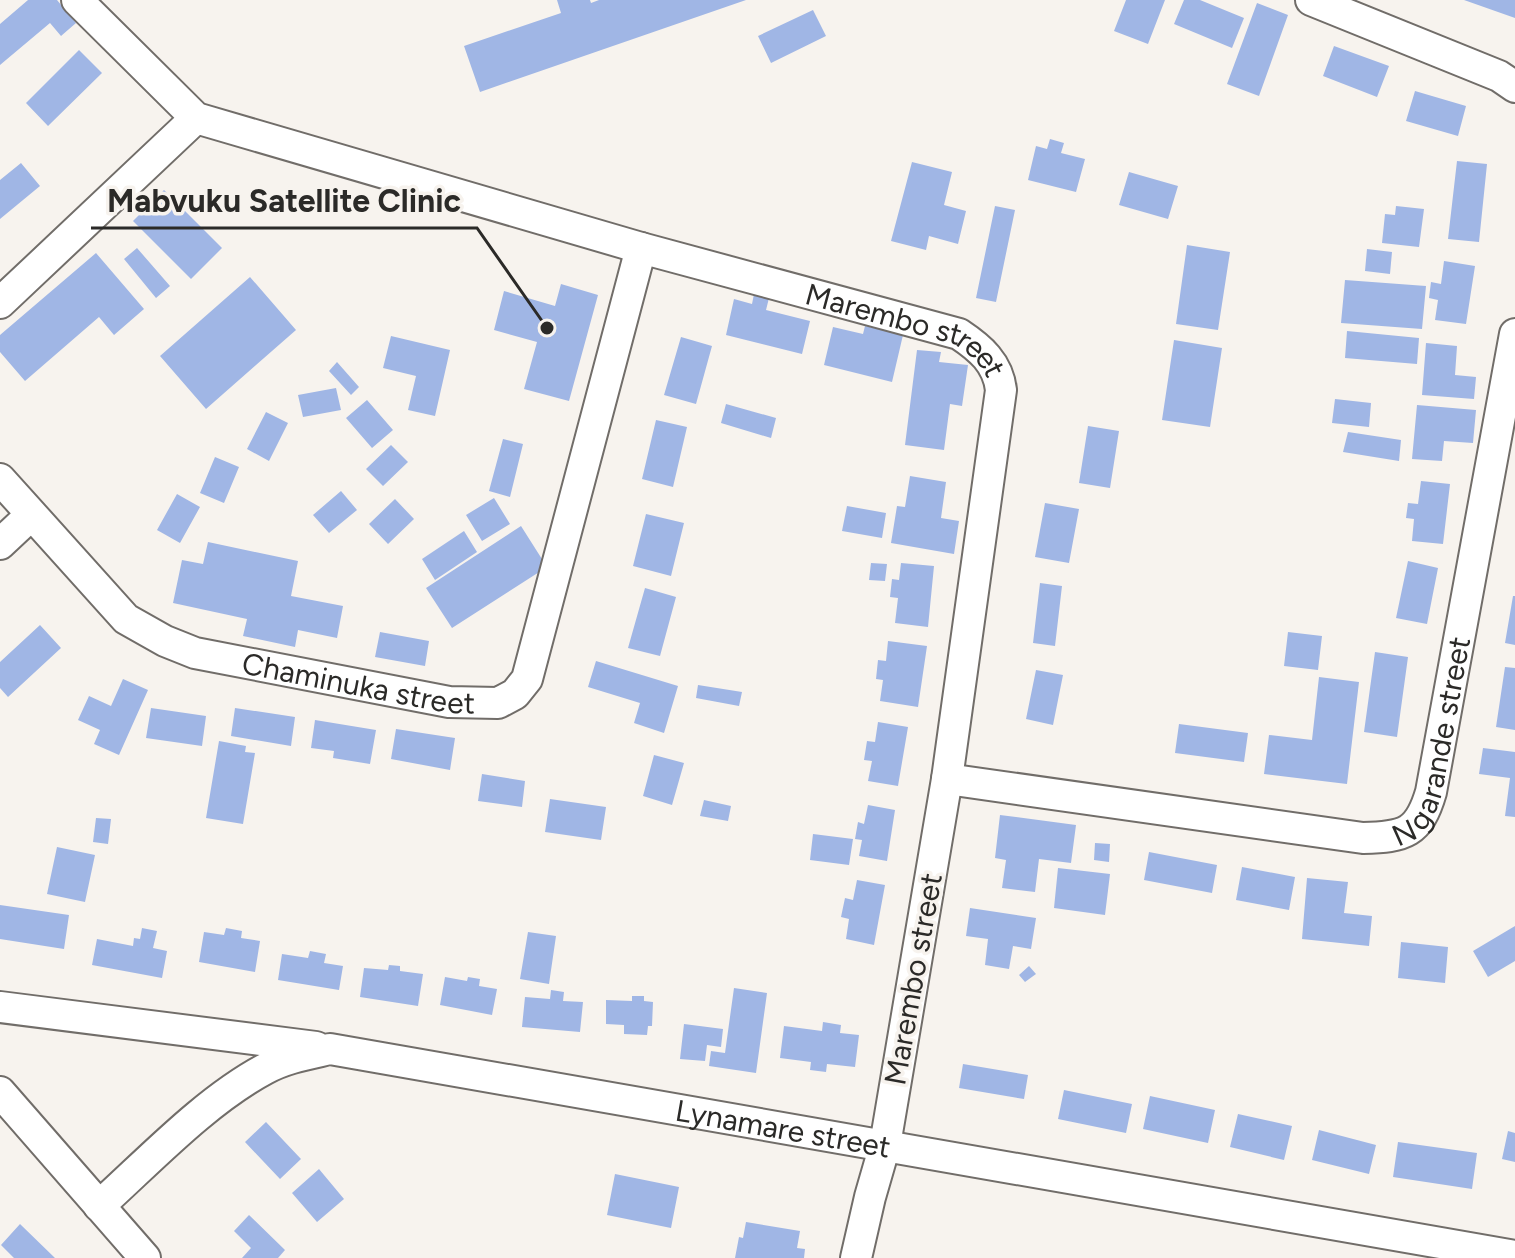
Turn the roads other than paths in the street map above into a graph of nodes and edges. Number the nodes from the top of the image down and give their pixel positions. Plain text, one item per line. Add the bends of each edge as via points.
1 (77, 0) edge
2 (1311, 0) edge
3 (1515, 87) edge
4 (196, 118) junction
5 (641, 248) junction
6 (0, 303) edge
7 (1515, 334) edge
8 (0, 479) edge
9 (31, 515) junction
10 (0, 544) edge
11 (947, 779) junction
12 (0, 1007) edge
13 (330, 1049) junction
14 (0, 1092) edge
15 (885, 1145) junction
16 (99, 1206) junction
17 (1515, 1256) edge
18 (145, 1258) edge
19 (856, 1258) edge

1 - 4 street, Marembo street
2 - 3 street
4 - 5 street, Marembo street
4 - 6 street
5 - 9 street, Chaminuka street via 527,679 498,703 449,702 280,671 195,653 165,641 126,619
5 - 11 street, Marembo street via 959,334 978,347 999,375
7 - 11 street, Ngarande street via 1431,792 1418,823 1395,835 1363,838
8 - 9 street, Chaminuka street
9 - 10 street
11 - 15 street, Marembo street
12 - 13 street
13 - 15 street, Lynamare street
13 - 16 street, Lynamare street via 288,1059 257,1074 203,1112
14 - 16 street
15 - 17 street, Lynamare street
15 - 19 street, Marembo street
16 - 18 street

